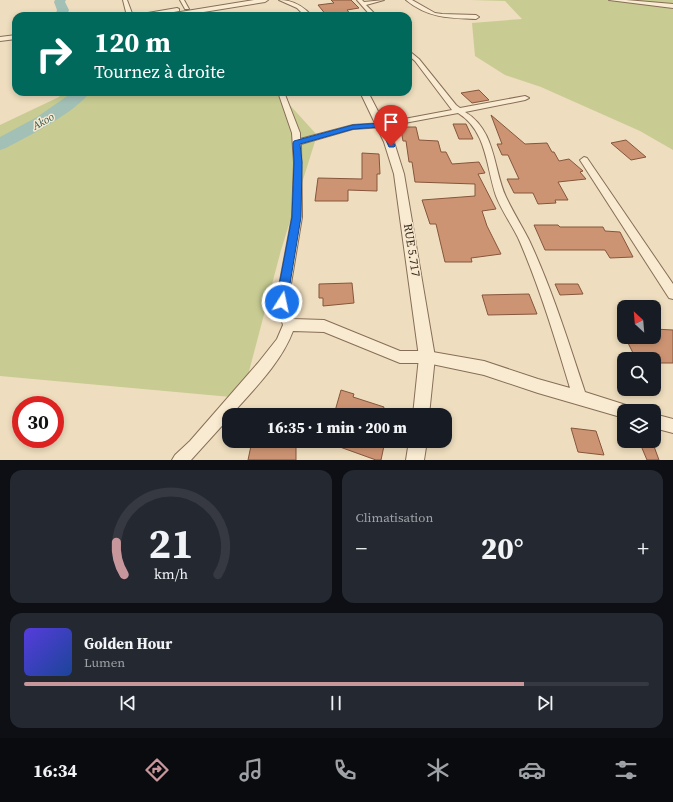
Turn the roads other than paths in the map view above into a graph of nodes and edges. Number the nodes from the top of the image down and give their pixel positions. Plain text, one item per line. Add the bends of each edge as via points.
1 (125, 0) edge
2 (182, 0) edge
3 (236, 0) edge
4 (265, 0) edge
5 (282, 0) edge
6 (296, 0) edge
7 (301, 0) edge
8 (382, 0) edge
9 (408, 0) edge
10 (611, 0) edge
11 (361, 2) edge
12 (673, 6) edge
13 (187, 8) junction
14 (129, 12) edge
15 (164, 12) edge
16 (192, 12) edge
17 (305, 12) edge
18 (307, 12) edge
19 (370, 12) edge
20 (476, 17) dead end
21 (12, 38) edge
22 (0, 39) edge
23 (12, 42) edge
24 (0, 44) edge
25 (412, 56) edge
26 (282, 96) edge
27 (366, 96) edge
28 (525, 98) dead end
29 (458, 110) junction
30 (383, 125) junction
31 (296, 143) junction
32 (584, 160) dead end
33 (673, 294) edge
34 (289, 325) junction
35 (427, 357) junction
36 (580, 397) junction
37 (422, 408) edge
38 (617, 409) edge
39 (661, 423) edge
40 (673, 426) edge
41 (417, 448) edge
42 (180, 460) edge
43 (415, 460) edge

1 - 14 street
2 - 13 street
3 - 13 street
4 - 16 street
5 - 6 street
5 - 17 street
7 - 18 street
8 - 11 street
9 - 20 street via 433,14
10 - 12 street
11 - 19 street
13 - 15 street
21 - 22 street
23 - 24 street
25 - 29 street
26 - 31 street via 296,133
27 - 30 street, RUE 5.717
28 - 29 street
29 - 30 street
29 - 36 street via 477,126 488,148 501,196 524,240 548,298
30 - 31 street via 353,127
30 - 35 street, RUE 5.717 via 396,156
31 - 34 street via 297,217 282,302
32 - 33 street
34 - 35 street via 324,326 400,356
34 - 42 street via 282,343 263,368
35 - 36 street via 484,368
35 - 37 street, RUE 5.717
36 - 38 street
39 - 40 street
41 - 43 street

